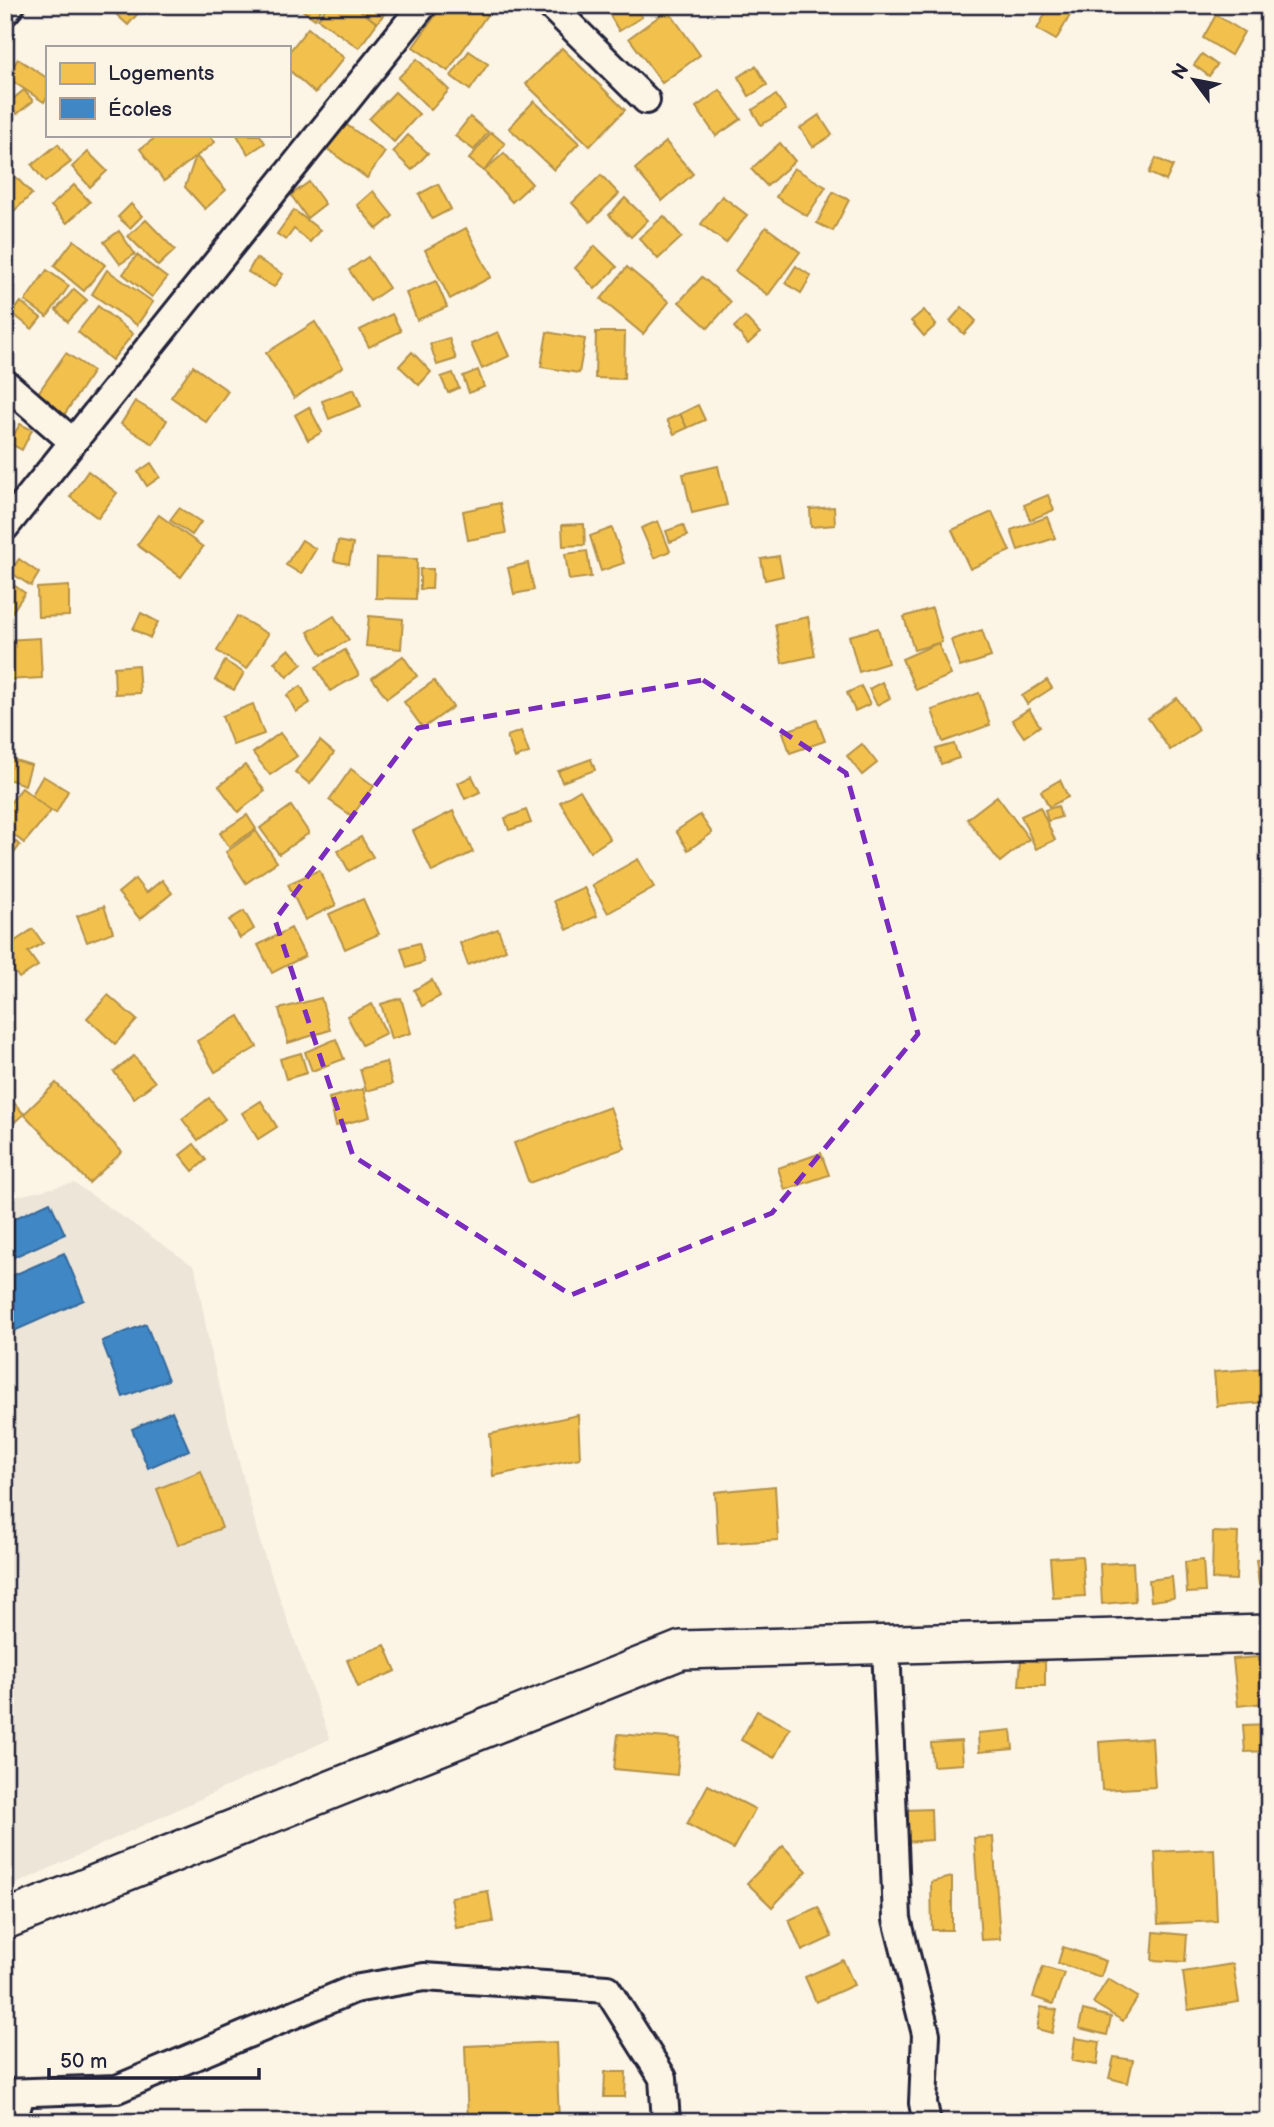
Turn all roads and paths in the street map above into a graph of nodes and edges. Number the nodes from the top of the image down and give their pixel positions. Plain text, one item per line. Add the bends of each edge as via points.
1 (11, 5) edge
2 (423, 5) edge
3 (550, 5) edge
4 (5, 12) edge
5 (646, 100) dead end
6 (5, 383) edge
7 (73, 442) junction
8 (5, 527) edge
9 (1269, 1634) edge
10 (886, 1645) junction
11 (5, 1920) edge
12 (13, 2093) edge
13 (13, 2122) edge
14 (666, 2122) edge
15 (927, 2122) edge

1 - 4 street
2 - 7 street
3 - 5 street
6 - 7 street
7 - 8 street
9 - 10 main road
10 - 11 main road via 681,1650
10 - 15 street via 897,1919 926,2034 923,2103
12 - 13 street
12 - 14 street via 117,2089 354,1989 424,1977 607,1989 663,2078

